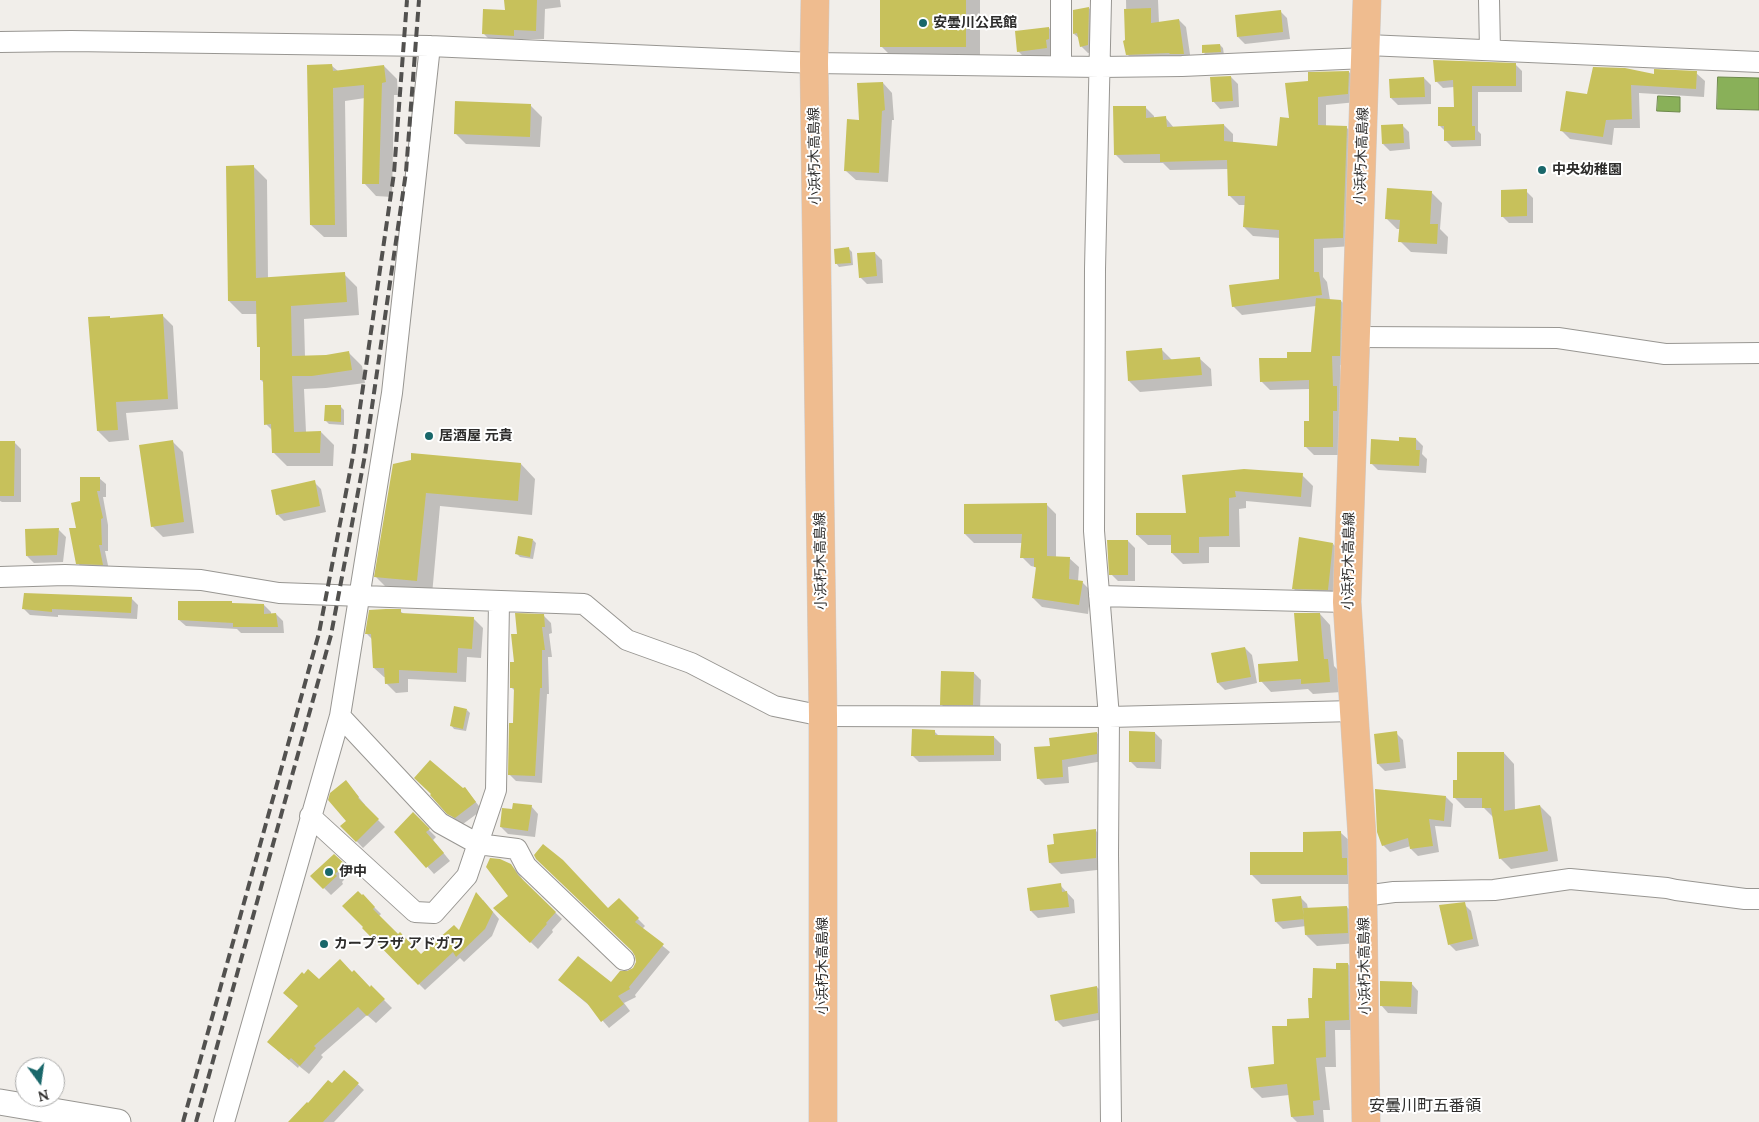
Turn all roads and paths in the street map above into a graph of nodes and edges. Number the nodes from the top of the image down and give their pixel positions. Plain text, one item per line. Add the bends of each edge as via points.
1 (815, 0) edge
2 (1061, 0) edge
3 (1101, 0) edge
4 (1367, 0) edge
5 (1489, 0) edge
6 (0, 42) edge
7 (430, 46) junction
8 (1490, 50) junction
9 (1366, 52) junction
10 (1759, 62) edge
11 (814, 63) junction
12 (1061, 66) junction
13 (1100, 67) junction
14 (1356, 337) junction
15 (1759, 353) edge
16 (0, 577) edge
17 (359, 596) junction
18 (1099, 596) junction
19 (499, 602) junction
20 (1347, 602) junction
21 (1354, 711) junction
22 (340, 716) junction
23 (823, 716) junction
24 (1109, 717) junction
25 (310, 816) junction
26 (478, 844) junction
27 (1364, 896) junction
28 (1759, 899) edge
29 (624, 960) dead end
30 (0, 1102) edge
31 (118, 1122) edge
32 (224, 1122) edge
33 (823, 1122) edge
34 (1111, 1122) edge
35 (1366, 1122) edge

1 - 11 main road, 小浜朽木高島線
2 - 12 street
3 - 13 street
4 - 9 main road, 小浜朽木高島線
5 - 8 street
6 - 7 street
7 - 11 street
7 - 17 street via 392,394
8 - 9 street
8 - 10 street
9 - 13 street via 1182,66
9 - 14 main road, 小浜朽木高島線
11 - 12 street
11 - 23 main road, 小浜朽木高島線
12 - 13 street
13 - 18 street via 1094,502
14 - 15 street via 1558,338 1665,354
14 - 20 main road, 小浜朽木高島線
16 - 17 street via 65,575 201,580 279,593
17 - 19 street
17 - 22 street
18 - 20 street
18 - 24 street
19 - 23 street via 584,604 627,640 691,663 774,706
19 - 26 street via 496,790
20 - 21 main road, 小浜朽木高島線
21 - 24 street
21 - 27 main road, 小浜朽木高島線
22 - 25 street
22 - 26 street via 440,823
23 - 24 street
23 - 33 main road, 小浜朽木高島線
24 - 34 street
25 - 26 street via 415,912 434,913 467,876
25 - 32 street
26 - 29 street via 517,849 526,866
27 - 28 street via 1394,892 1494,890 1570,880
27 - 35 main road, 小浜朽木高島線
30 - 31 street

